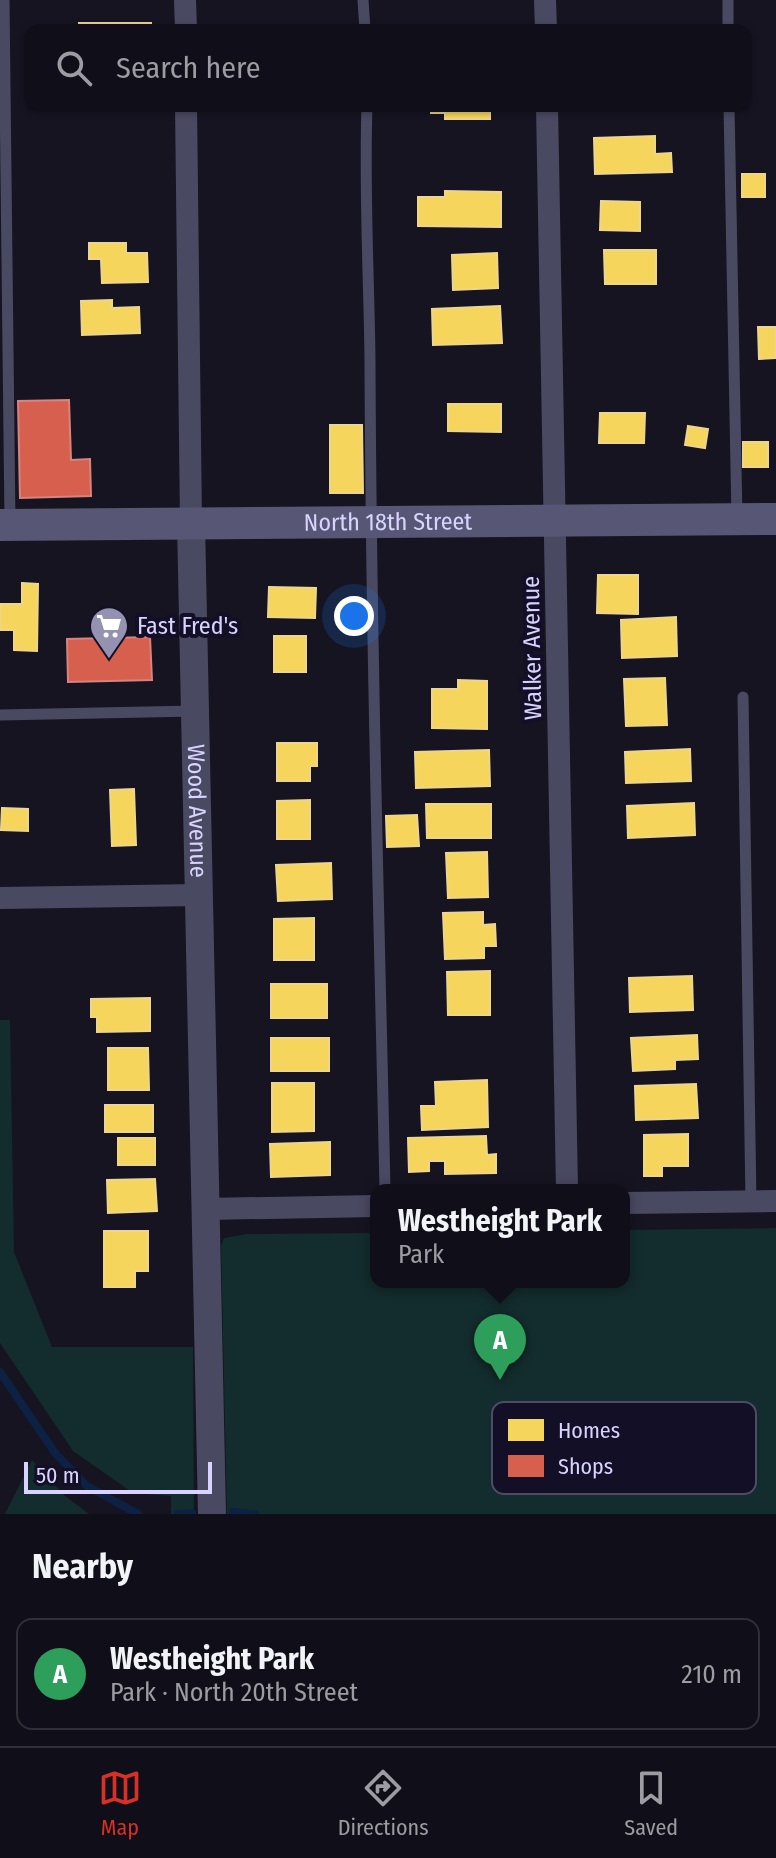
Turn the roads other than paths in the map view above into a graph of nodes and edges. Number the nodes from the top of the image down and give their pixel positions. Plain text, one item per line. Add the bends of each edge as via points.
1 (4, 0) edge
2 (185, 0) edge
3 (363, 0) edge
4 (545, 0) edge
5 (728, 0) edge
6 (186, 24) edge
7 (365, 24) edge
8 (546, 24) edge
9 (728, 24) edge
10 (186, 112) edge
11 (367, 112) edge
12 (547, 112) edge
13 (729, 112) edge
14 (737, 519) junction
15 (776, 519) edge
16 (556, 521) junction
17 (370, 522) junction
18 (191, 523) junction
19 (5, 525) edge
20 (743, 697) dead end
21 (195, 711) junction
22 (0, 715) edge
23 (200, 895) junction
24 (0, 898) edge
25 (385, 1184) edge
26 (567, 1184) edge
27 (776, 1201) edge
28 (751, 1202) junction
29 (630, 1203) edge
30 (370, 1206) edge
31 (205, 1209) junction
32 (212, 1514) edge

1 - 19 lane
2 - 6 street
3 - 7 lane
4 - 8 street
5 - 9 lane
10 - 18 street, Wood Avenue
11 - 17 lane
12 - 16 street, Walker Avenue
13 - 14 lane
14 - 15 main road, North 18th Street
14 - 16 main road, North 18th Street
16 - 17 main road, North 18th Street
16 - 26 street, Walker Avenue
17 - 18 main road, North 18th Street
17 - 25 lane
18 - 19 main road, North 18th Street
18 - 21 street, Wood Avenue
20 - 28 lane
21 - 22 lane
21 - 23 street, Wood Avenue
23 - 24 street
23 - 31 street, Wood Avenue
27 - 28 street
28 - 29 street
30 - 31 street
31 - 32 street, Wood Avenue

